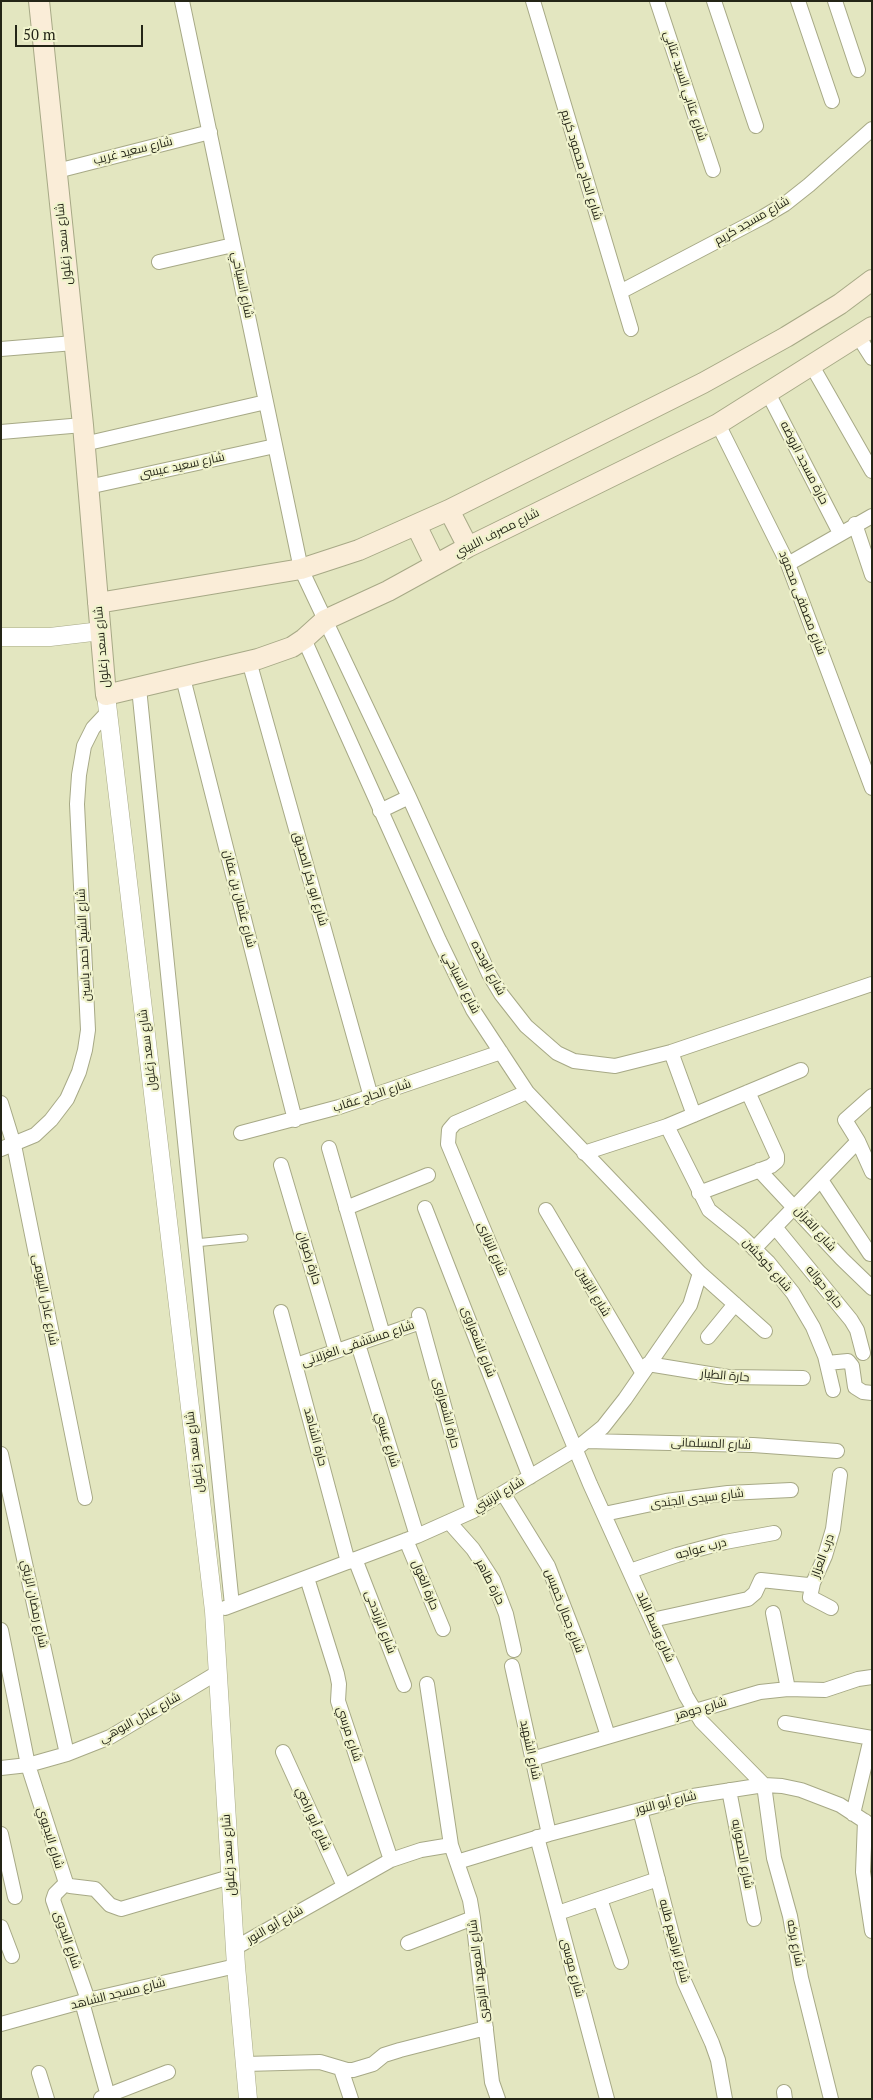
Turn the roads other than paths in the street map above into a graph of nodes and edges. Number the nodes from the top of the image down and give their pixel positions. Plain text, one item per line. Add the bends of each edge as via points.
1 (39, 1) edge
2 (182, 1) edge
3 (532, 1) edge
4 (657, 1) edge
5 (714, 1) edge
6 (798, 1) edge
7 (835, 1) edge
8 (858, 70) dead end
9 (832, 101) dead end
10 (756, 126) dead end
11 (872, 129) edge
12 (210, 132) junction
13 (713, 170) dead end
14 (57, 171) junction
15 (233, 245) junction
16 (159, 262) dead end
17 (872, 280) edge
18 (620, 292) junction
19 (631, 328) dead end
20 (865, 331) edge
21 (74, 343) junction
22 (1, 349) edge
23 (872, 358) edge
24 (812, 366) junction
25 (768, 393) junction
26 (266, 402) junction
27 (718, 424) junction
28 (1, 432) edge
29 (83, 434) junction
30 (275, 446) junction
31 (872, 472) edge
32 (88, 486) junction
33 (449, 510) junction
34 (872, 516) edge
35 (855, 524) junction
36 (416, 525) junction
37 (840, 533) junction
38 (468, 547) junction
39 (435, 564) junction
40 (788, 564) junction
41 (301, 569) junction
42 (872, 575) edge
43 (98, 603) junction
44 (325, 620) junction
45 (101, 632) junction
46 (1, 637) edge
47 (304, 639) junction
48 (249, 661) junction
49 (183, 678) junction
50 (139, 688) junction
51 (107, 703) junction
52 (872, 788) edge
53 (409, 797) junction
54 (380, 811) junction
55 (872, 984) edge
56 (500, 1052) junction
57 (671, 1052) junction
58 (801, 1070) dead end
59 (527, 1092) junction
60 (748, 1092) junction
61 (371, 1096) junction
62 (872, 1096) edge
63 (1, 1103) edge
64 (694, 1115) junction
65 (295, 1120) junction
66 (667, 1126) junction
67 (241, 1133) dead end
68 (858, 1141) junction
69 (8, 1147) edge
70 (329, 1148) dead end
71 (584, 1153) junction
72 (281, 1165) dead end
73 (760, 1170) junction
74 (872, 1172) edge
75 (428, 1175) dead end
76 (821, 1180) junction
77 (699, 1193) junction
78 (794, 1206) junction
79 (346, 1208) junction
80 (426, 1208) dead end
81 (546, 1210) dead end
82 (775, 1227) junction
83 (244, 1238) dead end
84 (195, 1243) junction
85 (754, 1249) junction
86 (870, 1254) dead end
87 (700, 1273) junction
88 (872, 1288) edge
89 (735, 1304) junction
90 (281, 1312) dead end
91 (420, 1319) joint
92 (766, 1331) dead end
93 (383, 1335) junction
94 (708, 1337) dead end
95 (358, 1344) junction
96 (336, 1351) junction
97 (862, 1353) dead end
98 (827, 1363) junction
99 (296, 1365) junction
100 (645, 1368) junction
101 (803, 1378) dead end
102 (833, 1390) dead end
103 (872, 1393) edge
104 (581, 1445) junction
105 (837, 1451) dead end
106 (1, 1454) edge
107 (840, 1475) dead end
108 (530, 1477) junction
109 (791, 1490) dead end
110 (503, 1493) junction
111 (85, 1498) dead end
112 (473, 1511) junction
113 (604, 1514) junction
114 (449, 1522) junction
115 (774, 1533) dead end
116 (411, 1538) junction
117 (352, 1561) junction
118 (630, 1572) junction
119 (306, 1578) junction
120 (813, 1583) junction
121 (232, 1605) junction
122 (831, 1608) dead end
123 (214, 1611) junction
124 (773, 1613) dead end
125 (652, 1620) junction
126 (443, 1629) dead end
127 (1, 1630) edge
128 (514, 1650) dead end
129 (512, 1666) dead end
130 (217, 1673) junction
131 (872, 1677) edge
132 (427, 1684) dead end
133 (404, 1685) dead end
134 (788, 1689) junction
135 (694, 1711) junction
136 (785, 1723) dead end
137 (608, 1736) junction
138 (871, 1738) edge
139 (284, 1752) dead end
140 (67, 1754) junction
141 (532, 1758) junction
142 (28, 1765) junction
143 (1, 1768) edge
144 (764, 1785) junction
145 (729, 1790) junction
146 (640, 1810) junction
147 (863, 1820) edge
148 (1, 1834) edge
149 (543, 1836) junction
150 (451, 1845) junction
151 (391, 1860) junction
152 (457, 1862) junction
153 (230, 1877) junction
154 (658, 1879) junction
155 (66, 1883) junction
156 (344, 1886) junction
157 (15, 1897) dead end
158 (600, 1899) junction
159 (558, 1913) junction
160 (473, 1918) junction
161 (754, 1919) dead end
162 (1, 1927) edge
163 (872, 1931) edge
164 (408, 1943) dead end
165 (235, 1948) junction
166 (12, 1956) dead end
167 (621, 1962) dead end
168 (236, 1966) junction
169 (85, 2001) junction
170 (1, 2024) edge
171 (486, 2028) junction
172 (245, 2064) junction
173 (341, 2069) junction
174 (168, 2072) dead end
175 (39, 2073) dead end
176 (104, 2097) edge
177 (47, 2099) edge
178 (248, 2099) edge
179 (351, 2099) edge
180 (498, 2099) edge
181 (607, 2099) edge
182 (726, 2099) edge
183 (831, 2099) edge

1 - 14 main road, شارع سعد زغلول
2 - 12 street, شارع السياحي
3 - 18 street, شارع الحاج محمود كريم
4 - 13 street, شارع عتابي السيد عتابي
5 - 10 street
6 - 9 street
7 - 8 street
11 - 18 street, شارع مسجد كريم via 785,204
12 - 14 street, شارع سعيد غريب
12 - 15 street, شارع السياحي
14 - 21 main road, شارع سعد زغلول
15 - 16 street
15 - 26 street, شارع السياحي
17 - 33 main road via 802,328 728,369
18 - 19 street, شارع الحاج محمود كريم
20 - 23 street
20 - 24 main road, شارع مصرف اللبيني
21 - 22 street
21 - 29 main road, شارع سعد زغلول
24 - 25 main road, شارع مصرف اللبيني
24 - 31 street
25 - 27 main road, شارع مصرف اللبيني
25 - 37 street, حارة مسجد الروضه
26 - 29 street
26 - 30 street, شارع السياحي
27 - 38 main road, شارع مصرف اللبيني
27 - 40 street, شارع مصطفى محمود
28 - 29 street
29 - 32 main road, شارع سعد زغلول
30 - 32 street, شارع سعيد عيسى
30 - 41 street, شارع السياحي
32 - 43 main road, شارع سعد زغلول
33 - 36 main road
33 - 38 main road
34 - 35 street
35 - 37 street
35 - 42 street
36 - 39 main road
36 - 41 main road via 359,550
37 - 40 street
38 - 39 main road, شارع مصرف اللبيني
39 - 44 main road, شارع مصرف اللبيني
40 - 52 street, شارع مصطفى محمود
41 - 43 main road
41 - 44 street, شارع الوحده
43 - 45 main road, شارع سعد زغلول
44 - 47 main road, شارع مصرف اللبيني
44 - 53 street, شارع الوحده
45 - 46 street
45 - 51 main road, شارع سعد زغلول
47 - 48 main road, شارع مصرف اللبيني via 292,647
47 - 54 street, شارع السياحي
48 - 49 main road, شارع مصرف اللبيني
48 - 61 street, شارع ابو بكر الصديق
49 - 50 main road, شارع مصرف اللبيني
49 - 65 street, شارع عثمان بن عفان
50 - 51 main road, شارع مصرف اللبيني
50 - 84 street, شارع سعد زغلول
51 - 69 street, شارع الشيخ احمد ياسين via 84,746 77,804 88,1030 85,1050 67,1099 51,1120 35,1135
51 - 123 street, شارع سعد زغلول
53 - 54 street
53 - 57 street, شارع الوحده via 489,974 526,1026 557,1052 574,1062 589,1065 615,1066
54 - 56 street, شارع السياحي via 438,940 473,1010
55 - 57 street, شارع الوحده
56 - 59 street, شارع السياحي
56 - 61 street, شارع الحاج عقاب
57 - 64 street
58 - 60 street
59 - 71 street, شارع السياحي
59 - 104 street, شارع الزنارى via 454,1122 449,1130 448,1144
60 - 64 street
60 - 73 street via 777,1156 775,1164
61 - 65 street, شارع الحاج عقاب
62 - 68 street via 845,1120
63 - 69 street, شارع عادل البيومى
64 - 66 street
65 - 67 street, شارع الحاج عقاب
66 - 71 street
66 - 77 street, شارع كوكشن
68 - 74 street
68 - 76 street
69 - 111 street, شارع عادل البيومى
70 - 79 street
71 - 87 street, شارع السياحي
72 - 96 street, حارة رضوان
73 - 77 street
73 - 78 street, شارع القرآن
75 - 79 street
76 - 78 street
76 - 86 street
77 - 85 street, شارع كوكشن via 708,1210
78 - 82 street
78 - 88 street, شارع القرآن
79 - 93 street
80 - 108 street, شارع الشعراوى
81 - 100 street, شارع الزتيين
82 - 85 street
82 - 97 street, حارة حواله via 851,1320 857,1330
83 - 84 lane
84 - 121 street, شارع سعد زغلول
85 - 98 street, شارع كوكشن via 792,1293 813,1327
87 - 89 street, شارع السياحي
87 - 100 street, شارع الزنيتي via 690,1305
89 - 92 street, شارع السياحي
89 - 94 street
90 - 99 street, حارة الشاهد
91 - 93 street, شارع مستشفى الغزلانى
91 - 112 street, حارة الشعراوى
93 - 95 street, شارع مستشفى الغزلانى
95 - 96 street, شارع مستشفى الغزلانى
95 - 116 street, شارع عيسي
96 - 99 street, شارع مستشفى الغزلانى
98 - 102 street, شارع كوكشن
98 - 103 street via 848,1361 852,1366 855,1387
99 - 117 street, حارة الشاهد
100 - 101 street, حارة الطيار via 728,1378
100 - 104 street, شارع الزنيتي via 625,1400
104 - 105 street, شارع المسلمانى via 753,1445
104 - 108 street, شارع الزنيتي
104 - 113 street, شارع وسط البلد
106 - 140 street, شارع رمضان الزيتي
107 - 120 street, درب العزاز via 833,1529
108 - 110 street, شارع الزنيتي
109 - 113 street, شارع سيدى الجندى via 728,1493
110 - 112 street, شارع الزنيتي
110 - 137 street, شارع جمال خميس via 548,1566 579,1646
112 - 114 street, شارع الزنيتي
113 - 118 street, شارع وسط البلد
114 - 116 street, شارع الزنيتي
114 - 128 street, حارة طاهر via 473,1549 492,1580 506,1614
115 - 118 street, درب عواجه via 687,1552
116 - 117 street, شارع الزنيتي
116 - 126 street, حارة الغول
117 - 119 street, شارع الزنيتي
117 - 133 street, شارع الزرندحى
118 - 125 street, شارع وسط البلد
119 - 121 street, شارع الزنيتي
119 - 151 street, شارع مرسي via 337,1674 338,1701
120 - 122 street via 810,1597
120 - 125 street, درب العزاز via 761,1580 748,1600
121 - 123 street, شارع الزنيتي
123 - 130 street, شارع سعد زغلول
124 - 134 street
125 - 135 street, شارع وسط البلد
127 - 142 street, شارع البديوي
129 - 141 street, شارع الشهيد
130 - 140 street, شارع عادل البوهي via 110,1737
130 - 153 street, شارع سعد زغلول
131 - 134 street, شارع جوهر via 825,1690
132 - 150 street
134 - 135 street, شارع جوهر via 760,1692
135 - 137 street, شارع جوهر
135 - 144 street, شارع وسط البلد
136 - 138 street
137 - 141 street, شارع جوهر
138 - 147 street
139 - 156 street, شارع أبو راضي
140 - 142 street, شارع عادل البوهي
141 - 149 street, شارع الشهيد
142 - 143 street, شارع عادل البوهي
142 - 155 street, شارع البديوي
144 - 145 street, شارع أبو النور
144 - 147 street, شارع أبو النور via 801,1790 840,1805
144 - 183 street, شارع بركه via 774,1858
145 - 146 street, شارع أبو النور
145 - 161 street, شارع الحصوايه
146 - 149 street, شارع أبو النور
146 - 154 street, شارع ابراهيم طلبه
147 - 163 street via 863,1872
148 - 157 street
149 - 152 street, شارع أبو النور
149 - 159 street, شارع موسى
150 - 151 street, شارع أبو النور
150 - 152 street, شارع المعهد الازهرى
151 - 156 street, شارع أبو النور
152 - 160 street, شارع المعهد الازهرى
153 - 155 street, شارع البديوي via 121,1909 110,1905 95,1889
153 - 165 street, شارع سعد زغلول
154 - 158 street
154 - 182 street, شارع ابراهيم طلبه via 684,1981 712,2043
155 - 169 street, شارع البدوى via 53,1900
156 - 165 street, شارع أبو النور
158 - 159 street
158 - 167 street
159 - 181 street, شارع موسى
160 - 164 street
160 - 171 street, شارع المعهد الازهرى
162 - 166 street
165 - 168 street, شارع سعد زغلول
168 - 169 street, شارع مسجد الشاهد
168 - 172 street, شارع سعد زغلول
169 - 170 street, شارع مسجد الشاهد
169 - 176 street
171 - 173 street via 384,2055 361,2068
171 - 180 street, شارع المعهد الازهرى via 492,2082
172 - 173 street via 320,2062
172 - 178 street, شارع سعد زغلول
173 - 179 street
174 - 176 street
175 - 177 street

